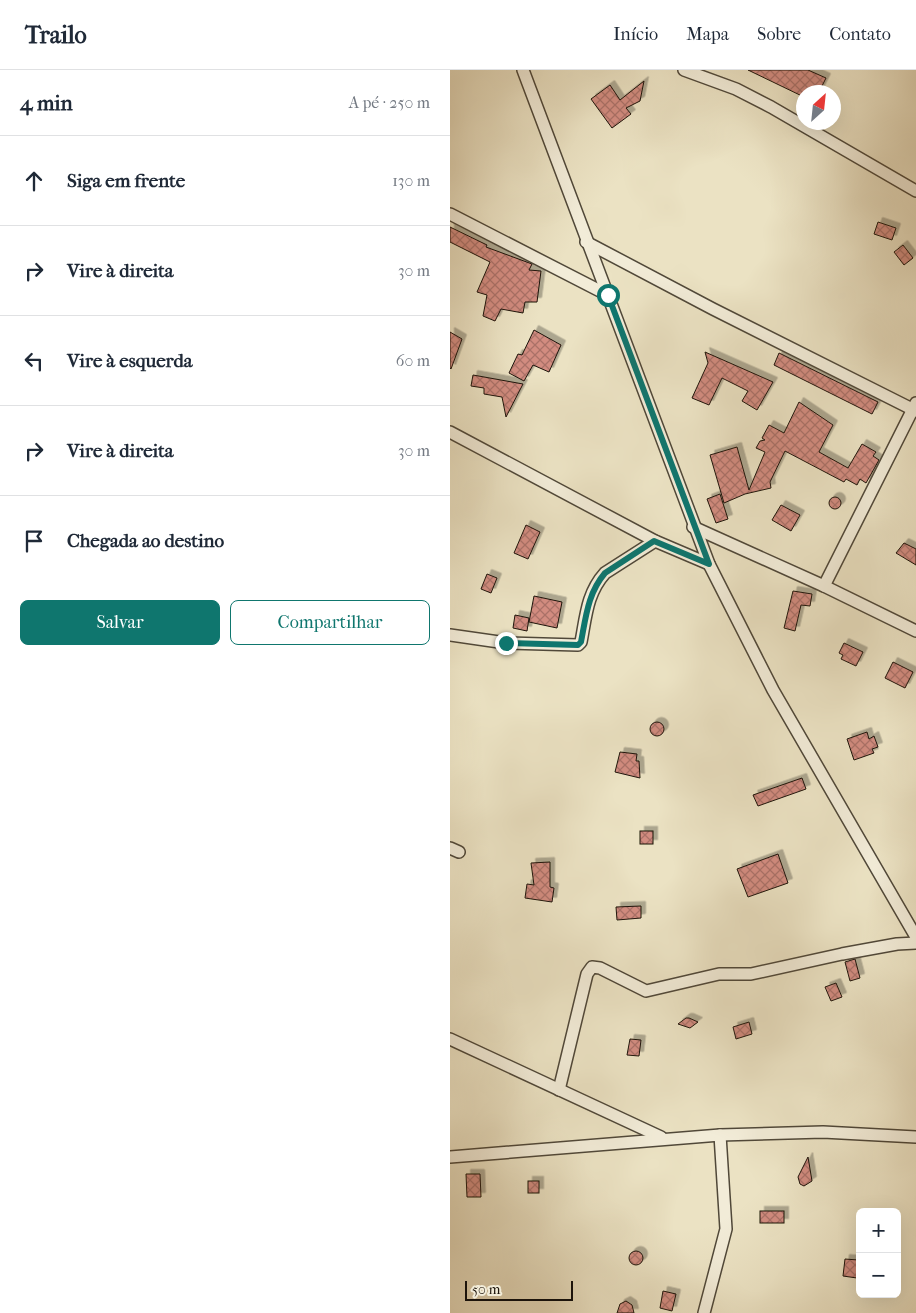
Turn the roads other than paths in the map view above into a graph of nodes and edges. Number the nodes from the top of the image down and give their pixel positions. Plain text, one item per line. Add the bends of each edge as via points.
1 (523, 70) edge
2 (684, 70) edge
3 (916, 191) edge
4 (450, 214) edge
5 (586, 242) junction
6 (608, 295) junction
7 (915, 408) edge
8 (450, 432) edge
9 (693, 527) junction
10 (654, 541) junction
11 (709, 564) junction
12 (824, 586) junction
13 (916, 630) edge
14 (450, 635) edge
15 (916, 937) edge
16 (916, 944) edge
17 (450, 1039) edge
18 (559, 1090) junction
19 (720, 1135) junction
20 (916, 1137) edge
21 (662, 1138) junction
22 (450, 1157) edge
23 (704, 1313) edge

1 - 5 street
2 - 3 street via 771,107
4 - 6 street
5 - 6 street
5 - 7 street via 712,309
6 - 9 street
7 - 12 street
8 - 10 street
9 - 11 street
9 - 12 street
10 - 11 street
10 - 14 street via 600,579 588,603 578,645 506,643
11 - 15 street via 773,690
12 - 13 street
16 - 18 street via 878,947 751,974 720,974 646,991 592,967 587,974
17 - 18 street
18 - 21 street
19 - 20 street via 823,1132
19 - 21 street
19 - 23 street via 726,1229
21 - 22 street

